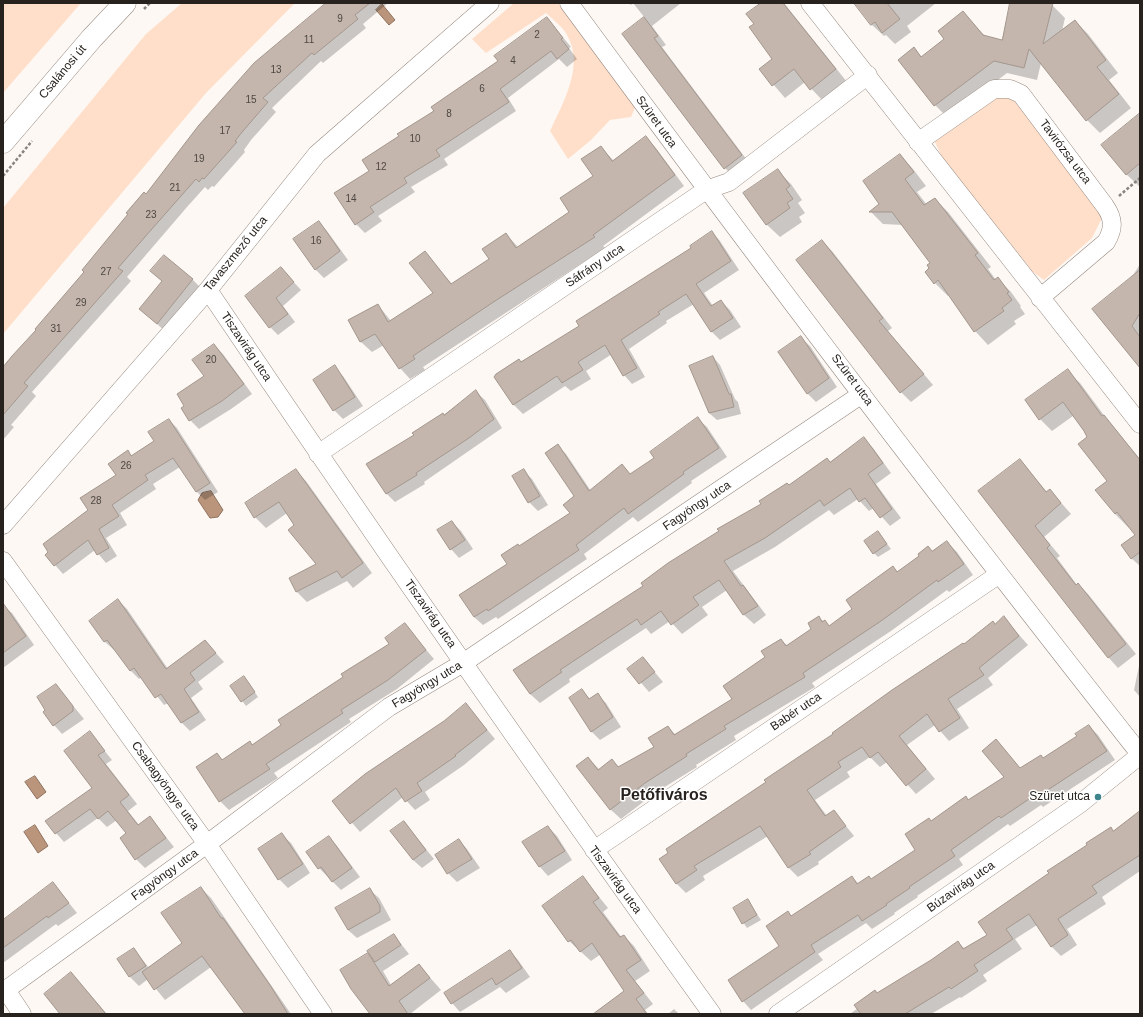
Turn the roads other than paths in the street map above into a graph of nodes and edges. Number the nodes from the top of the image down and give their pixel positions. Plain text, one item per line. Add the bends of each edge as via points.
1 (125, 3) edge
2 (490, 3) edge
3 (569, 3) edge
4 (810, 3) edge
5 (868, 75) junction
6 (3, 142) edge
7 (918, 142) junction
8 (706, 190) junction
9 (208, 290) junction
10 (1040, 298) junction
11 (862, 394) junction
12 (1140, 424) edge
13 (318, 454) junction
14 (3, 525) edge
15 (3, 561) edge
16 (998, 574) junction
17 (463, 663) junction
18 (1140, 755) edge
19 (207, 844) junction
20 (594, 850) junction
21 (4, 991) edge
22 (22, 1014) edge
23 (323, 1014) edge
24 (712, 1014) edge
25 (778, 1014) edge

1 - 6 street, Csalánosi út
2 - 9 street, Tavaszmező utca via 316,154
3 - 8 street, Szüret utca
4 - 5 street
5 - 7 street
5 - 8 street, Sáfrány utca via 729,182
7 - 10 street
7 - 10 street, Tavirózsa utca via 988,93 1002,88 1016,90 1021,94 1105,206 1113,225 1106,242
8 - 11 street, Szüret utca
8 - 13 street, Sáfrány utca
9 - 13 street, Tiszavirág utca
9 - 14 street, Tavaszmező utca
10 - 12 street
11 - 16 street, Szüret utca
11 - 17 street, Fagyöngy utca
13 - 17 street, Tiszavirág utca
15 - 19 street, Csabagyöngye utca
16 - 18 street, Szüret utca
16 - 20 street, Babér utca
17 - 19 street, Fagyöngy utca via 389,707
17 - 20 street, Tiszavirág utca
18 - 25 street, Búzavirág utca via 1081,803
19 - 21 street, Fagyöngy utca
19 - 23 street, Csabagyöngye utca
20 - 24 street, Tiszavirág utca
21 - 22 street

